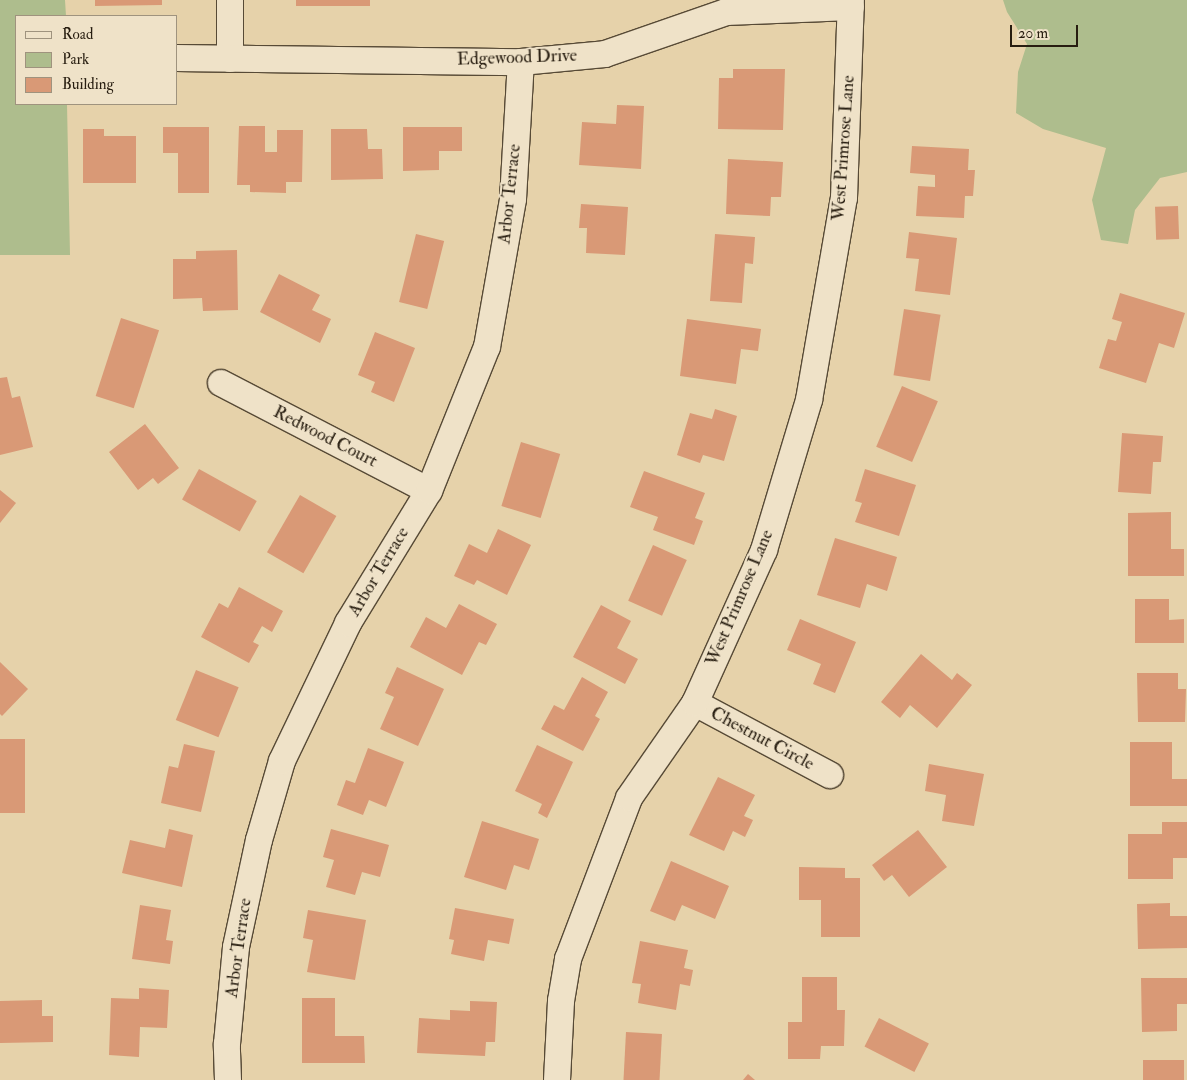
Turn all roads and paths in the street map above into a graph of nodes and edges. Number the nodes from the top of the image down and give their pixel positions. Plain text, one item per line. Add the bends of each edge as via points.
1 (230, 0) edge
2 (851, 3) edge
3 (178, 58) edge
4 (230, 59) junction
5 (521, 62) junction
6 (221, 383) dead end
7 (429, 491) junction
8 (695, 703) junction
9 (830, 775) dead end
10 (228, 1080) edge
11 (557, 1080) edge

1 - 4 street
2 - 5 street, Edgewood Drive via 726,12 605,54
2 - 8 street, West Primrose Lane via 844,198 809,400 764,550
3 - 4 street, Edgewood Drive
4 - 5 street, Edgewood Drive
5 - 7 street, Arbor Terrace via 513,199 487,347
6 - 7 street, Redwood Court
7 - 10 street, Arbor Terrace via 348,623 282,761 259,840 236,948 227,1044
8 - 9 street, Chestnut Circle
8 - 11 street, West Primrose Lane via 628,798 568,959 561,1001

